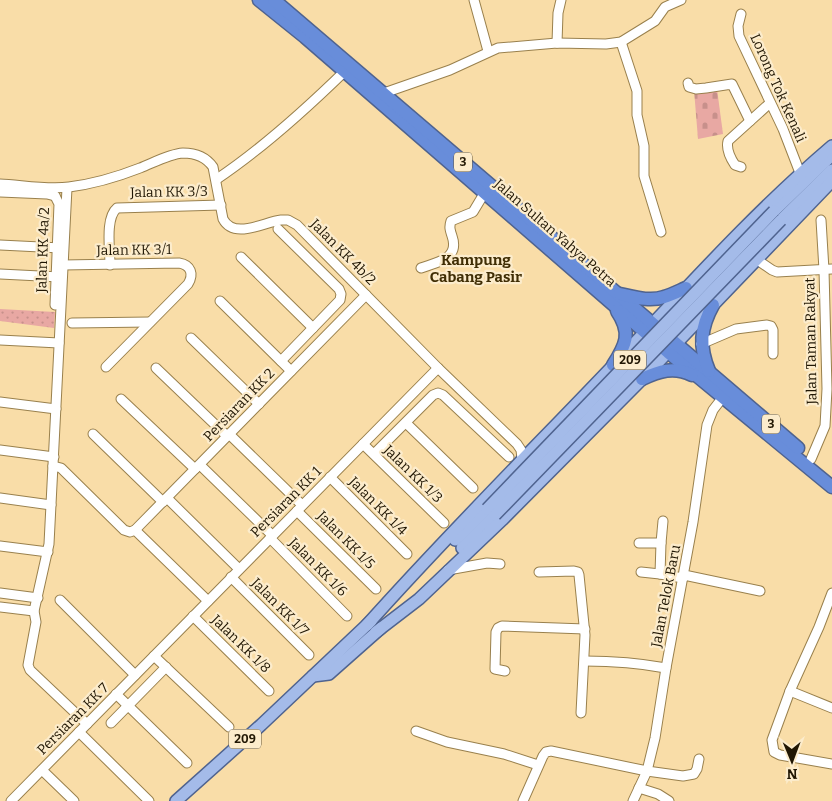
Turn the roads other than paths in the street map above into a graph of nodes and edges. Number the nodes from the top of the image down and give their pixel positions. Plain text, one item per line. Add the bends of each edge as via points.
1 (259, 0) edge
2 (274, 0) edge
3 (474, 0) edge
4 (561, 0) edge
5 (680, 0) edge
6 (664, 4) edge
7 (741, 14) dead end
8 (620, 42) junction
9 (557, 43) junction
10 (488, 51) junction
11 (345, 71) junction
12 (688, 83) dead end
13 (384, 93) junction
14 (770, 103) junction
15 (750, 121) junction
16 (832, 146) edge
17 (832, 155) edge
18 (741, 167) dead end
19 (832, 170) edge
20 (800, 173) junction
21 (217, 179) junction
22 (832, 181) edge
23 (0, 184) edge
24 (64, 188) junction
25 (0, 192) edge
26 (485, 192) junction
27 (55, 196) junction
28 (221, 205) junction
29 (778, 216) junction
30 (821, 220) dead end
31 (278, 230) dead end
32 (661, 232) dead end
33 (312, 240) junction
34 (0, 245) edge
35 (60, 248) junction
36 (300, 251) junction
37 (241, 257) dead end
38 (756, 259) junction
39 (63, 265) junction
40 (110, 265) junction
41 (421, 268) dead end
42 (828, 269) edge
43 (0, 274) edge
44 (59, 277) junction
45 (682, 292) junction
46 (366, 295) junction
47 (615, 298) junction
48 (220, 302) dead end
49 (54, 305) dead end
50 (713, 305) junction
51 (698, 321) junction
52 (150, 322) junction
53 (72, 323) dead end
54 (314, 326) junction
55 (828, 327) edge
56 (649, 328) junction
57 (327, 335) junction
58 (191, 338) dead end
59 (0, 340) edge
60 (59, 344) junction
61 (701, 344) junction
62 (672, 348) junction
63 (625, 352) junction
64 (773, 354) dead end
65 (281, 361) junction
66 (612, 365) junction
67 (106, 367) dead end
68 (653, 367) junction
69 (156, 368) dead end
70 (438, 368) junction
71 (291, 371) junction
72 (705, 375) junction
73 (642, 379) junction
74 (723, 397) junction
75 (121, 398) dead end
76 (0, 402) edge
77 (259, 404) junction
78 (56, 410) junction
79 (406, 422) junction
80 (93, 434) dead end
81 (228, 435) junction
82 (363, 444) junction
83 (517, 444) junction
84 (535, 445) junction
85 (0, 450) edge
86 (374, 454) junction
87 (509, 457) dead end
88 (522, 459) junction
89 (811, 459) junction
90 (53, 462) junction
91 (197, 467) junction
92 (330, 477) junction
93 (832, 477) edge
94 (832, 487) edge
95 (473, 488) dead end
96 (0, 498) edge
97 (165, 500) junction
98 (51, 505) junction
99 (300, 508) junction
100 (663, 521) dead end
101 (444, 523) dead end
102 (133, 531) junction
103 (271, 537) junction
104 (639, 543) dead end
105 (661, 544) junction
106 (0, 546) edge
107 (48, 552) junction
108 (407, 554) dead end
109 (500, 564) dead end
110 (239, 570) junction
111 (448, 570) junction
112 (539, 572) dead end
113 (640, 572) dead end
114 (660, 574) junction
115 (683, 576) junction
116 (231, 577) junction
117 (376, 589) dead end
118 (760, 591) dead end
119 (0, 593) edge
120 (832, 593) edge
121 (38, 598) junction
122 (60, 600) dead end
123 (208, 601) junction
124 (0, 606) edge
125 (34, 611) junction
126 (193, 616) junction
127 (348, 616) dead end
128 (372, 629) junction
129 (585, 629) junction
130 (154, 656) junction
131 (309, 656) dead end
132 (585, 661) junction
133 (166, 667) junction
134 (666, 668) junction
135 (505, 671) dead end
136 (135, 675) junction
137 (270, 691) dead end
138 (790, 691) junction
139 (116, 694) junction
140 (128, 705) junction
141 (832, 708) edge
142 (581, 713) dead end
143 (110, 722) dead end
144 (87, 724) junction
145 (229, 727) dead end
146 (416, 731) dead end
147 (79, 732) junction
148 (699, 759) dead end
149 (187, 762) dead end
150 (832, 764) edge
151 (538, 765) junction
152 (42, 770) junction
153 (647, 771) junction
154 (639, 788) junction
155 (11, 801) edge
156 (74, 801) edge
157 (149, 801) edge
158 (176, 801) edge
159 (524, 801) edge
160 (633, 801) edge
161 (669, 801) edge

1 - 11 highway, Jalan Sultan Yahya Petra / 3
2 - 13 highway, Jalan Sultan Yahya Petra / 3
3 - 10 street
4 - 9 street
5 - 6 street
6 - 8 street via 655,20
7 - 14 street, Lorong Tok Kenali via 739,36
8 - 9 street
8 - 32 street via 637,91 644,176
9 - 10 street via 507,46
10 - 13 street via 450,70
11 - 21 street via 248,158
11 - 26 highway, Jalan Sultan Yahya Petra / 3
12 - 15 street via 689,87 696,89 732,84
13 - 47 highway, Jalan Sultan Yahya Petra / 3
14 - 15 street
14 - 20 street, Lorong Tok Kenali
15 - 18 street via 728,143 733,163
16 - 20 main road
17 - 29 main road, 209
19 - 29 main road, 209
20 - 45 main road
21 - 24 street, Jalan KK 4b/2 via 208,160 182,153 118,176
21 - 28 street, Jalan KK 4b/2
22 - 38 main road
23 - 24 street, Jalan KK 4b/2
24 - 27 street
24 - 35 street
25 - 27 street, Jalan KK 4a/2
26 - 41 street via 473,212 451,221 452,254
26 - 47 highway, Jalan Sultan Yahya Petra / 3
27 - 35 street, Jalan KK 4a/2 via 59,204
28 - 33 street, Jalan KK 4b/2 via 223,219 231,228 243,229 288,220
28 - 40 street, Jalan KK 3/3 via 117,208 110,221
29 - 128 main road, 209, bridge via 491,512
30 - 42 street, Jalan Taman Rakyat
31 - 36 street
33 - 36 street
33 - 46 street, Jalan KK 4b/2
34 - 35 street
35 - 39 street
35 - 44 street, Jalan KK 4a/2
36 - 54 street via 341,294 340,300
37 - 54 street
38 - 42 street via 778,272
38 - 50 main road
39 - 40 street, Jalan KK 3/1
39 - 44 street
40 - 52 street, Jalan KK 3/1 via 179,263 188,266 191,274 188,284
42 - 55 street, Jalan Taman Rakyat
43 - 44 street
44 - 49 street, Jalan KK 4a/2
44 - 60 street
45 - 47 highway via 653,299
45 - 51 main road via 678,308 684,319 687,322
45 - 56 main road
46 - 57 street, Persiaran KK 2
46 - 70 street, Jalan KK 4b/2
47 - 56 highway, Jalan Sultan Yahya Petra / 3
47 - 66 highway via 626,343
48 - 65 street
50 - 51 main road
50 - 61 highway via 704,322
51 - 62 main road
52 - 53 street
52 - 67 street, Jalan KK 3/1
54 - 57 street
54 - 65 street
55 - 89 street, Jalan Taman Rakyat via 825,426
56 - 62 highway, Jalan Sultan Yahya Petra / 3
56 - 63 main road
57 - 71 street, Persiaran KK 2
58 - 77 street
59 - 60 street
60 - 78 street
61 - 64 street via 736,329 767,325 773,330
61 - 72 highway
62 - 68 main road
62 - 72 highway, Jalan Sultan Yahya Petra / 3
63 - 66 main road
63 - 68 main road via 648,356
65 - 71 street
66 - 84 main road
68 - 73 main road
69 - 81 street, Jalan KK 1/5
70 - 82 street, Persiaran KK 1
70 - 83 street, Jalan KK 4b/2
71 - 77 street, Persiaran KK 2
72 - 73 highway via 678,370 656,372
72 - 74 highway, Jalan Sultan Yahya Petra / 3
72 - 89 highway, Jalan Sultan Yahya Petra / 3
73 - 111 main road
74 - 94 highway, Jalan Sultan Yahya Petra / 3
74 - 115 street, Jalan Telok Baru via 713,410 706,430
75 - 91 street, Jalan KK 1/6
76 - 78 street
77 - 81 street, Persiaran KK 2
78 - 90 street
79 - 86 street
79 - 87 street via 438,393
79 - 95 street
80 - 97 street
81 - 91 street, Persiaran KK 2
81 - 99 street, Jalan KK 1/5
82 - 86 street, Jalan KK 1/3
82 - 92 street, Persiaran KK 1
83 - 84 street
83 - 88 street, Jalan KK 4b/2
84 - 88 main road
85 - 90 street
86 - 101 street, Jalan KK 1/3
88 - 128 main road via 479,502
89 - 93 highway, Jalan Sultan Yahya Petra / 3
90 - 98 street
90 - 102 street via 124,530
91 - 97 street, Persiaran KK 2
91 - 103 street, Jalan KK 1/6
92 - 99 street, Persiaran KK 1
92 - 108 street, Jalan KK 1/4
96 - 98 street
97 - 102 street, Persiaran KK 2
97 - 110 street
98 - 107 street
99 - 103 street, Persiaran KK 1
99 - 117 street, Jalan KK 1/5
100 - 105 street
102 - 123 street
103 - 110 street, Persiaran KK 1
103 - 127 street, Jalan KK 1/6
104 - 105 street
105 - 114 street
106 - 107 street
107 - 121 street
109 - 111 street
110 - 116 street, Persiaran KK 1
111 - 128 main road via 419,599
112 - 129 street via 578,572
113 - 114 street
114 - 115 street
115 - 118 street
115 - 134 street, Jalan Telok Baru
116 - 123 street, Persiaran KK 1
116 - 131 street, Jalan KK 1/7
119 - 121 street
120 - 138 street
121 - 125 street
122 - 136 street
123 - 126 street, Persiaran KK 1
124 - 125 street
125 - 144 street via 36,622 28,665 30,670
126 - 130 street, Persiaran KK 1
126 - 137 street, Jalan KK 1/8
128 - 158 main road, 209 via 313,676
129 - 132 street
129 - 135 street via 498,628 495,669
130 - 133 street
130 - 136 street, Persiaran KK 7
132 - 134 street
132 - 142 street
133 - 140 street
133 - 145 street
134 - 153 street, Jalan Telok Baru
136 - 139 street, Persiaran KK 7
138 - 141 street
138 - 150 street via 772,740 774,752
139 - 140 street
139 - 144 street, Persiaran KK 7
140 - 143 street
140 - 149 street
144 - 147 street, Persiaran KK 7
146 - 151 street
147 - 152 street, Persiaran KK 7
147 - 157 street
148 - 153 street via 698,769 689,776
151 - 153 street via 546,752 552,751
151 - 159 street
152 - 155 street, Persiaran KK 7
152 - 156 street
153 - 154 street, Jalan Telok Baru
154 - 160 street, Jalan Telok Baru
154 - 161 street

